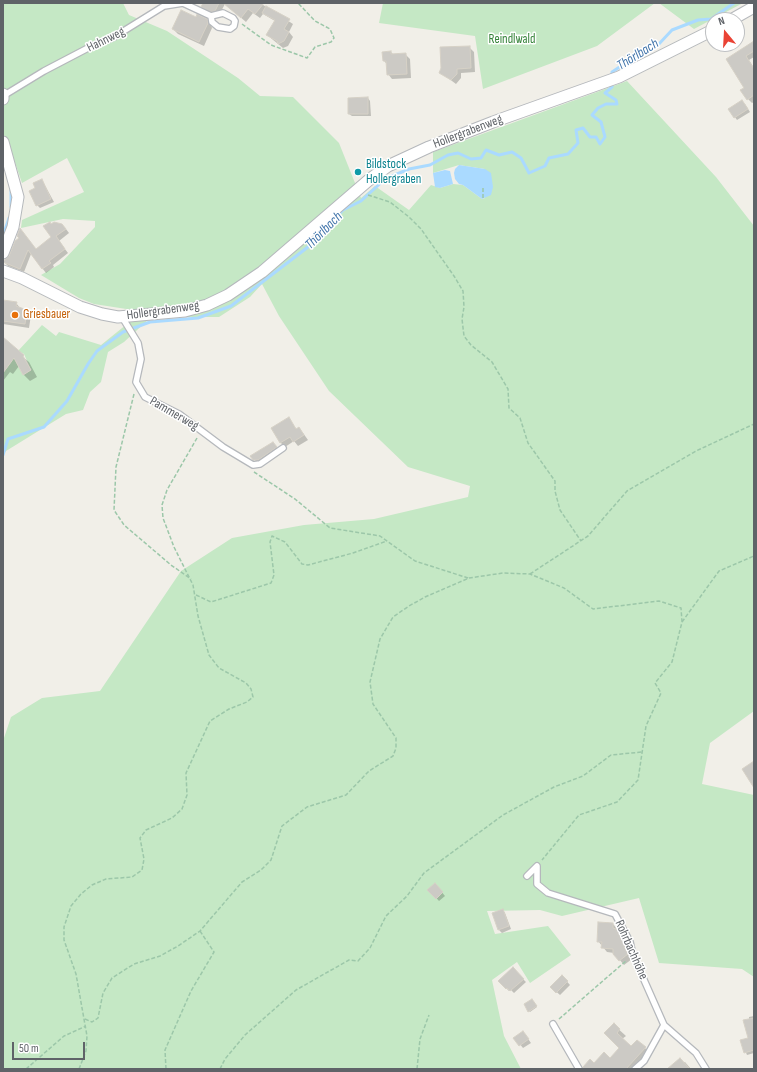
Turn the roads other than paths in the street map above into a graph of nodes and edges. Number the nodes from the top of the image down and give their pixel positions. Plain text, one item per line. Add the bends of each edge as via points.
1 (754, 7) edge
2 (745, 12) edge
3 (211, 16) dead end
4 (705, 34) edge
5 (3, 96) edge
6 (3, 142) edge
7 (7, 172) edge
8 (3, 253) edge
9 (3, 271) edge
10 (124, 322) junction
11 (283, 448) dead end
12 (527, 876) dead end
13 (553, 1024) road end
14 (664, 1025) junction
15 (579, 1069) edge
16 (635, 1069) edge
17 (706, 1069) edge

1 - 2 street
3 - 5 lane, Hahnweg via 183,3 164,6 114,37 44,71
4 - 10 street, Hollergrabenweg via 607,82 493,122 388,166 262,272 228,295 207,305 185,311
6 - 7 street
7 - 8 street via 18,197 13,227
9 - 10 street, Hollergrabenweg via 80,306
10 - 11 lane, Pammerweg via 138,343 141,358 136,382 144,397 178,414 253,465 260,464
12 - 14 lane, Rohrbachhöhe via 537,866 537,884 548,893 615,914 630,942 633,955
13 - 15 lane
14 - 16 lane via 644,1061
14 - 17 lane, Rohrbachhöhe via 696,1053

